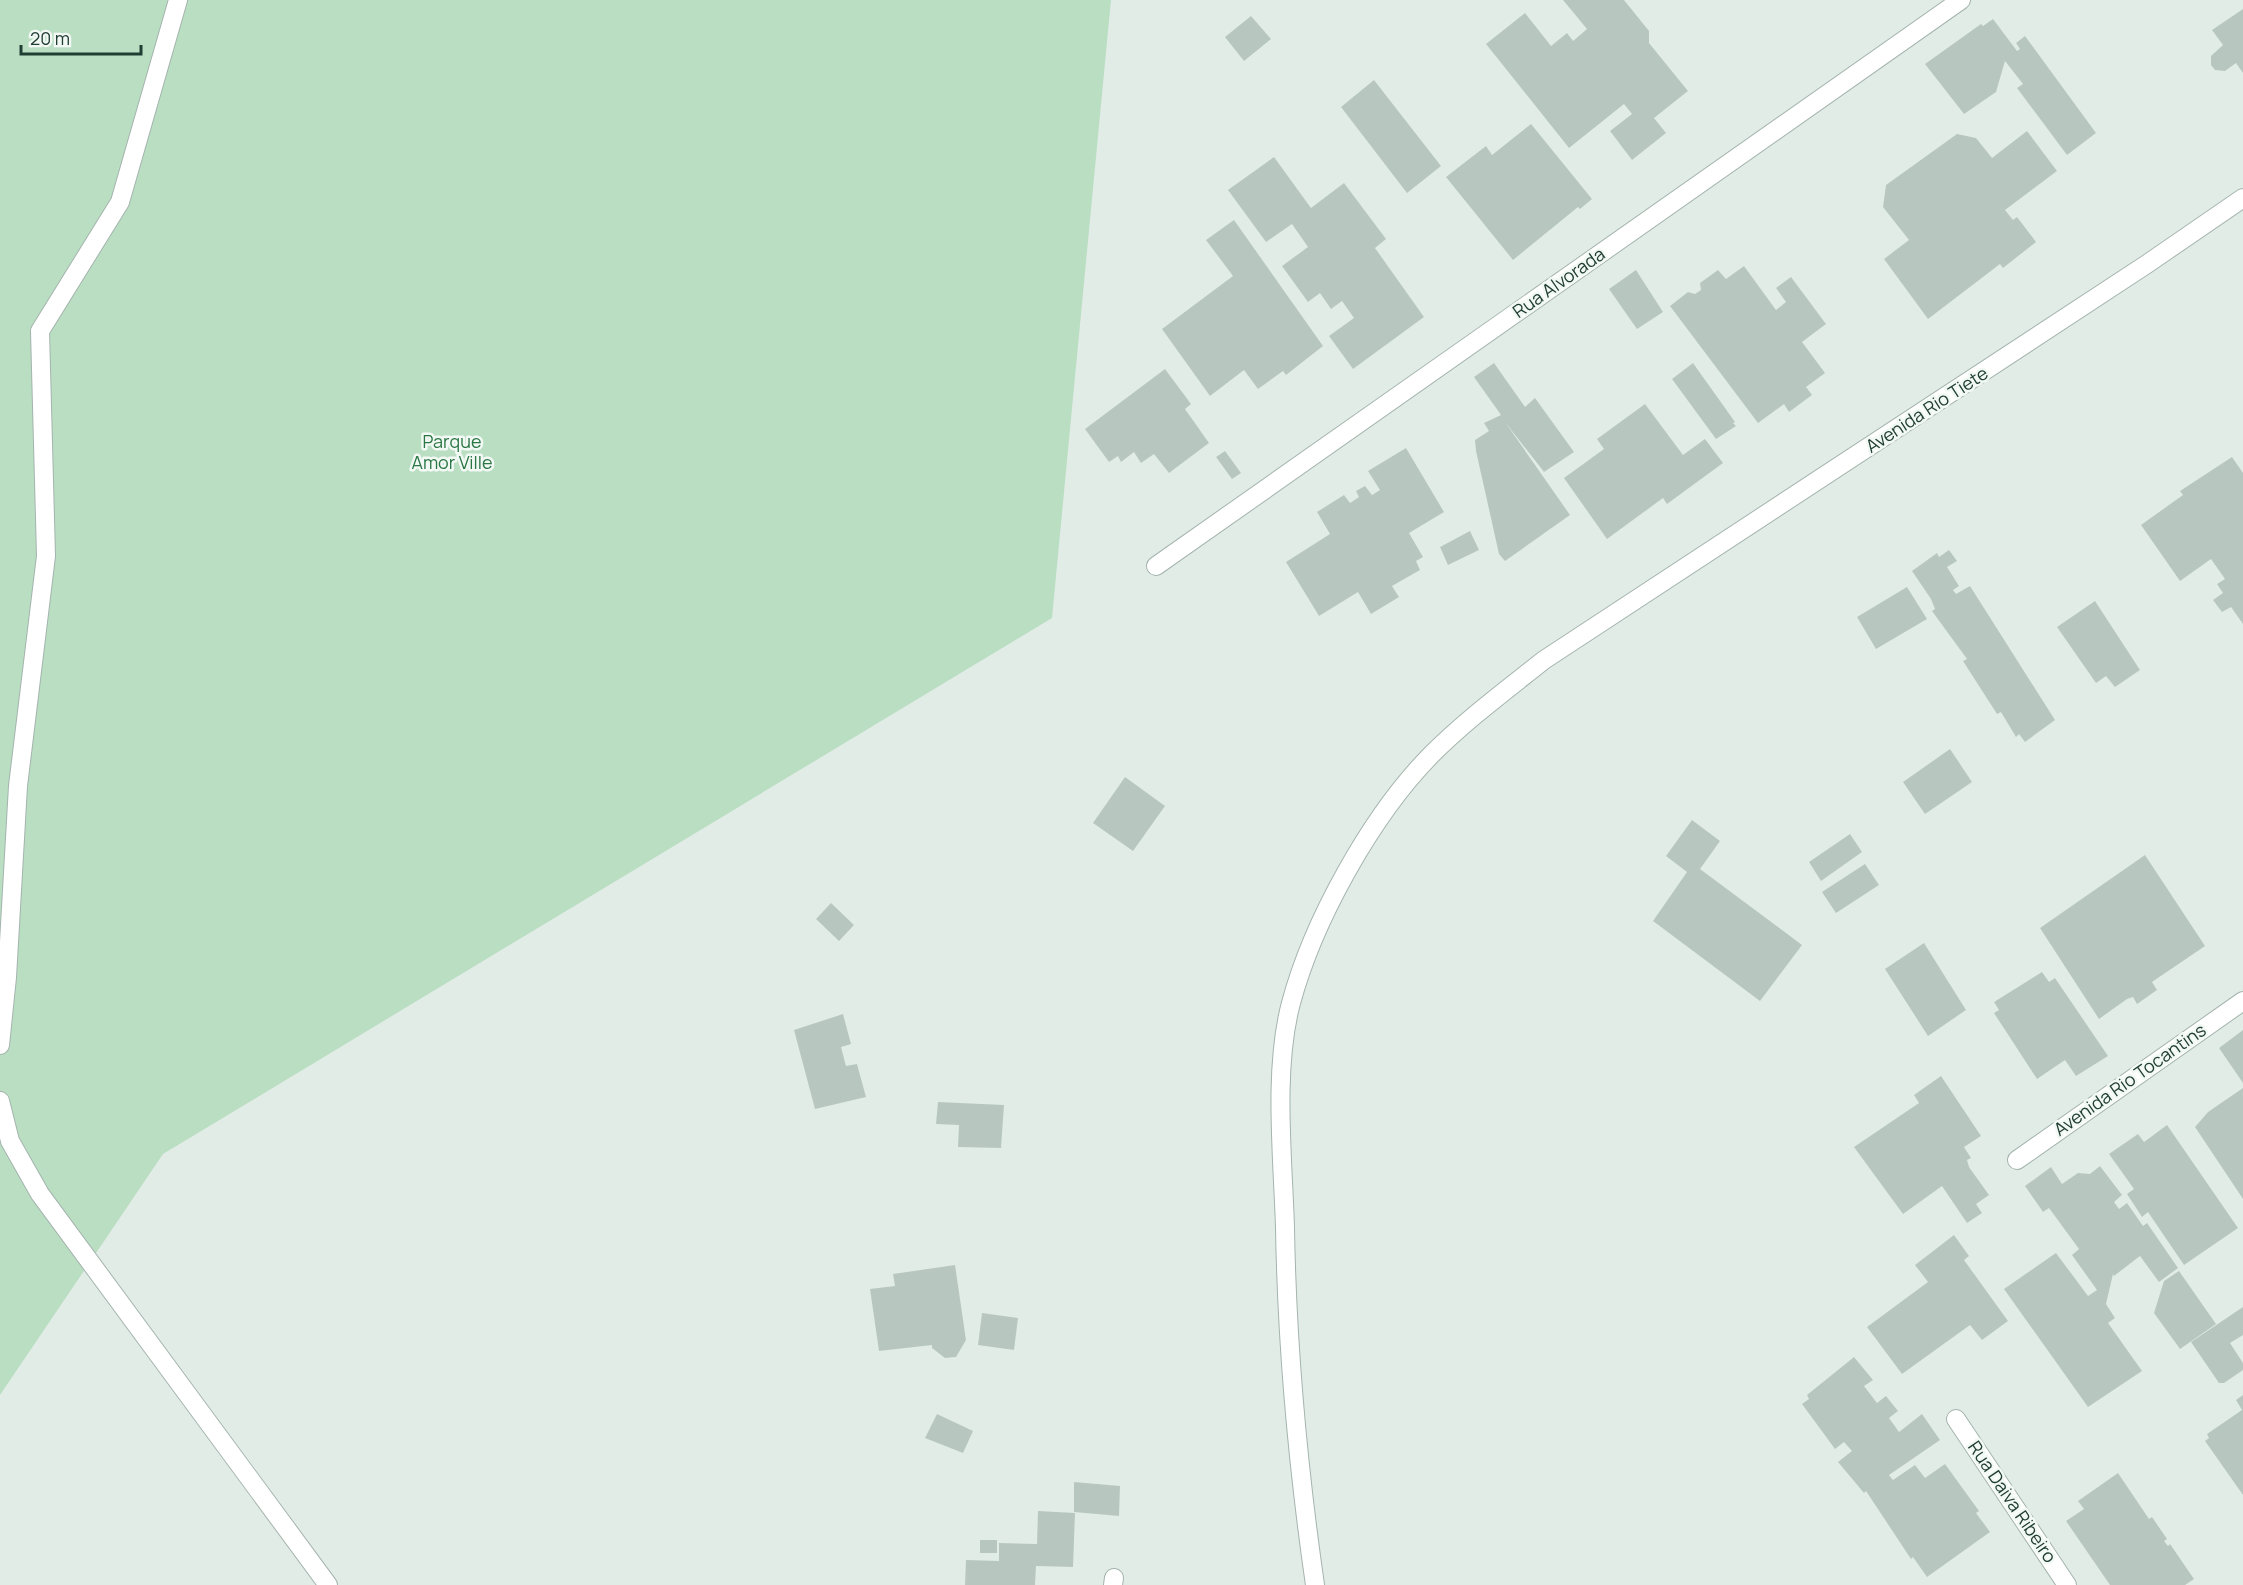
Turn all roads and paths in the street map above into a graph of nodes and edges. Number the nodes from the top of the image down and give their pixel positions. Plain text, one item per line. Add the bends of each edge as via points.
1 (178, 0) edge
2 (1961, 0) edge
3 (2243, 198) edge
4 (1156, 566) dead end
5 (2243, 1001) edge
6 (0, 1045) edge
7 (0, 1101) edge
8 (2017, 1160) dead end
9 (1956, 1419) dead end
10 (328, 1585) edge
11 (1316, 1585) edge
12 (2067, 1585) edge

1 - 6 street via 120,202 40,330 46,556 18,786
2 - 4 street, Rua Alvorada
3 - 11 street, Avenida Rio Tiete via 1545,660 1429,757 1380,818 1342,880 1312,943 1290,1004 1281,1073 1287,1329 1304,1509
5 - 8 street, Avenida Rio Tocantins
7 - 10 street via 10,1141 40,1194
9 - 12 street, Rua Daiva Ribeiro

